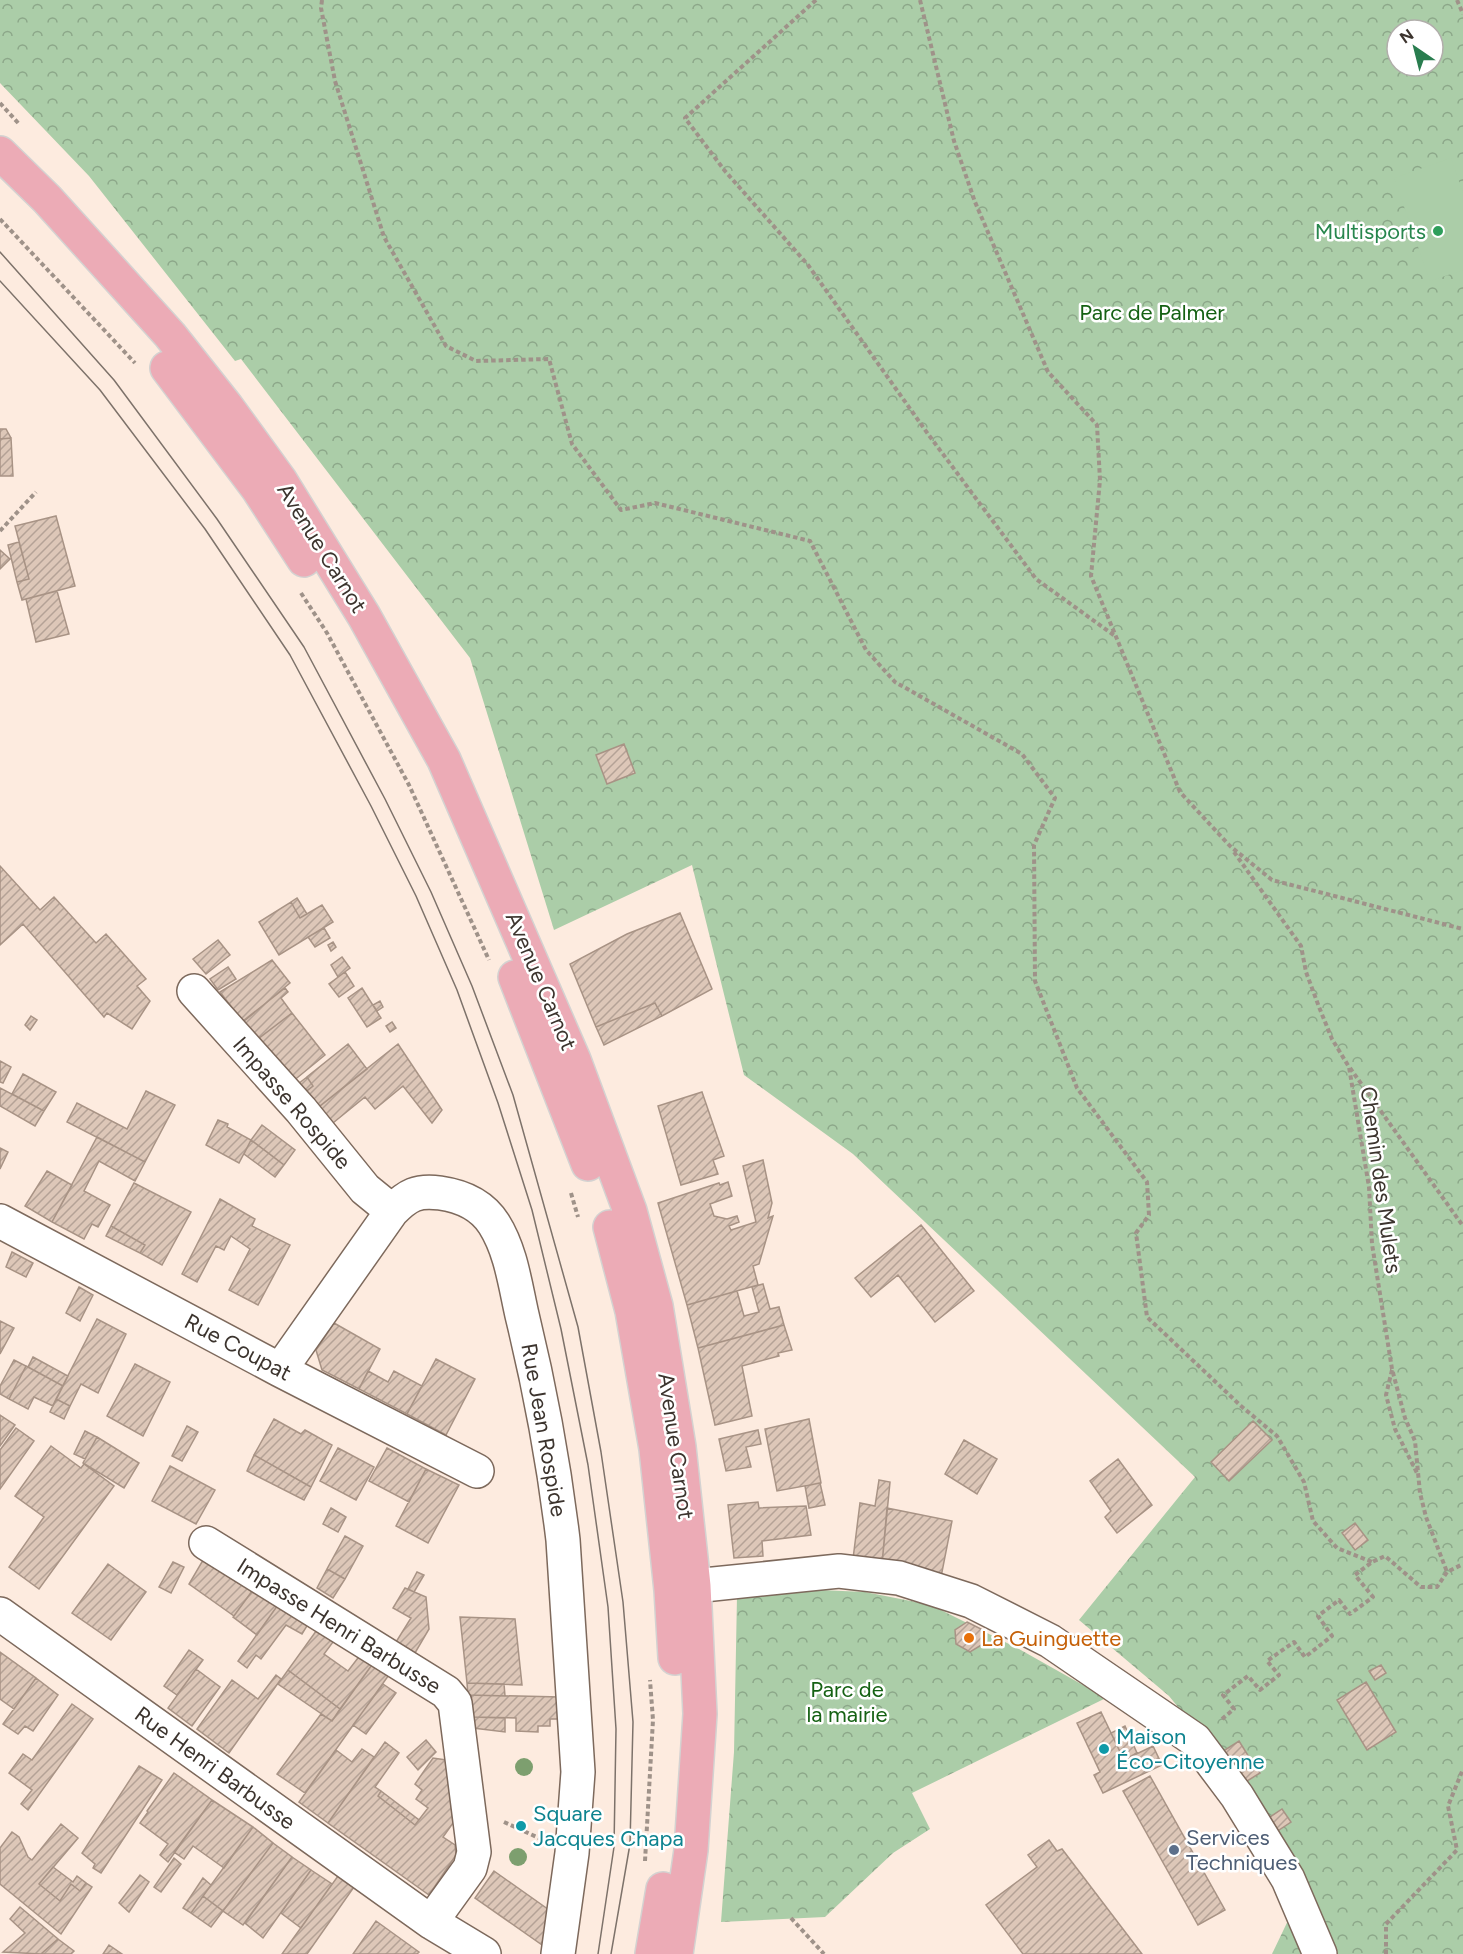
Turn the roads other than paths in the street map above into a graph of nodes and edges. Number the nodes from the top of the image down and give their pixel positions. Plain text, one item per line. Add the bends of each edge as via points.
1 (0, 153) edge
2 (0, 185) edge
3 (194, 991) dead end
4 (392, 1211) junction
5 (0, 1221) edge
6 (280, 1370) junction
7 (477, 1471) dead end
8 (206, 1543) dead end
9 (694, 1586) junction
10 (0, 1614) edge
11 (431, 1922) junction
12 (469, 1950) edge
13 (558, 1954) edge
14 (652, 1954) edge
15 (676, 1954) edge
16 (1320, 1954) edge

1 - 9 main road, Avenue Carnot via 170,335 280,480 364,616 444,760 574,1060 630,1211 656,1306 679,1446
2 - 14 main road, Avenue Carnot via 93,280 152,348 258,489 346,623 427,773 509,961 606,1211 633,1311 656,1449 671,1601 678,1717 670,1850
3 - 4 street, Impasse Rospide via 301,1110 365,1189
4 - 6 street, Rue Jean Rospide
4 - 13 street, Rue Jean Rospide via 406,1197 424,1191 452,1195 475,1204 493,1223 508,1255 532,1357 559,1502 578,1772
5 - 6 street, Rue Coupat
6 - 7 street, Rue Coupat
8 - 11 street, Impasse Henri Barbusse via 446,1692 455,1703 474,1852 470,1868
9 - 15 main road, Avenue Carnot via 700,1714 691,1850
9 - 16 street via 839,1571 899,1578 971,1601 1050,1641 1195,1740 1237,1796 1288,1880
10 - 11 street, Rue Henri Barbusse
11 - 12 street

